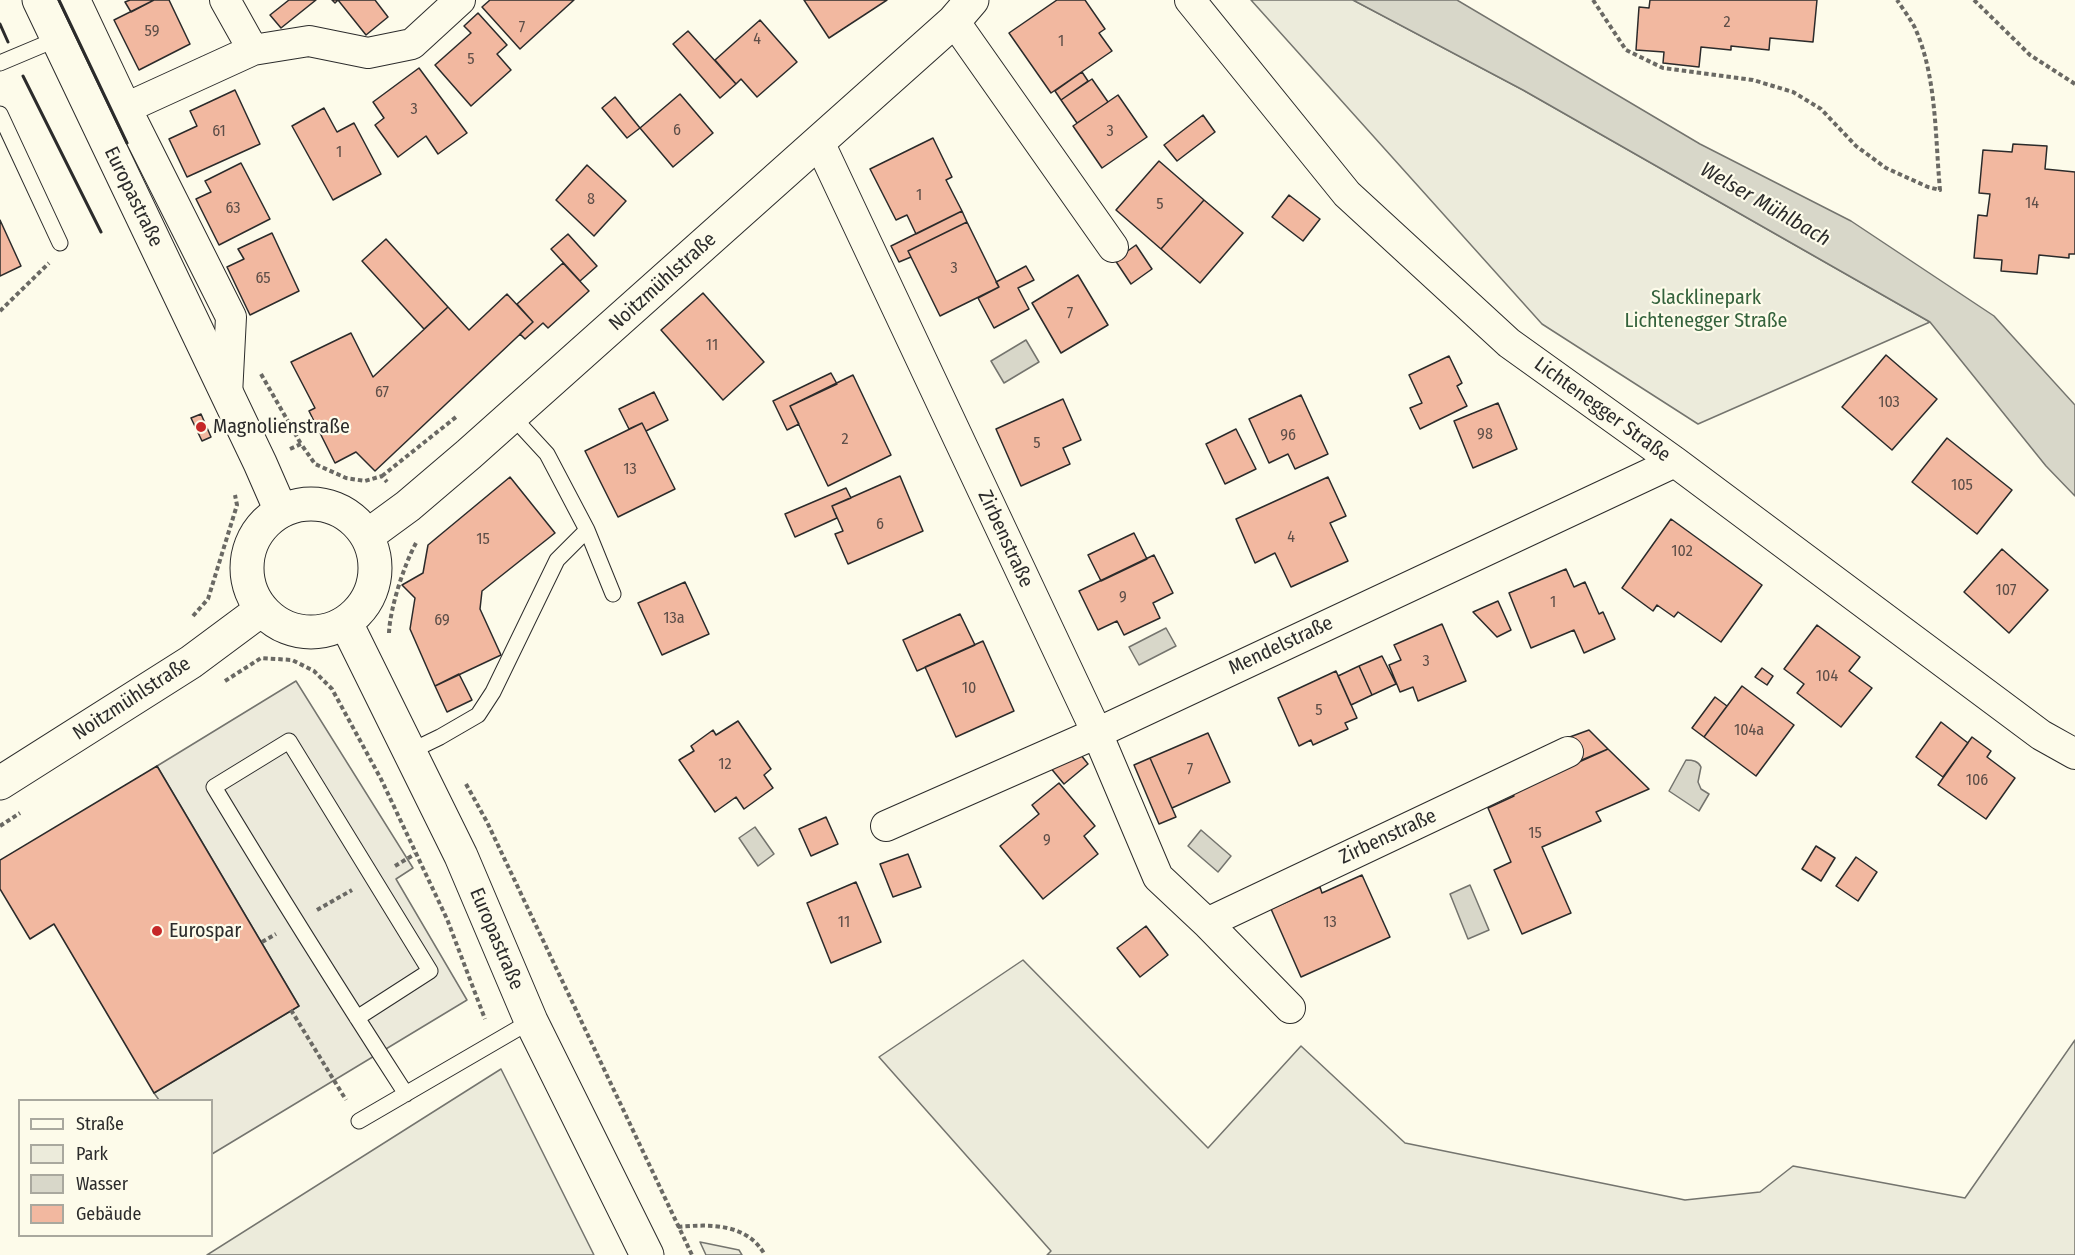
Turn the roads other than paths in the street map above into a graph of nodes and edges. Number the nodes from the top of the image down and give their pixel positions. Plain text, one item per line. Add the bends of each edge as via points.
1 (39, 0) edge
2 (75, 0) edge
3 (225, 0) edge
4 (460, 0) edge
5 (1190, 0) edge
6 (963, 11) edge
7 (57, 39) junction
8 (253, 50) junction
9 (0, 63) edge
10 (126, 108) junction
11 (0, 114) edge
12 (819, 142) junction
13 (60, 243) road end
14 (1113, 247) dead end
15 (227, 394) junction
16 (512, 416) junction
17 (1675, 462) junction
18 (281, 511) junction
19 (587, 530) junction
20 (367, 536) junction
21 (613, 594) dead end
22 (261, 609) junction
23 (346, 623) junction
24 (1097, 733) junction
25 (410, 752) junction
26 (1568, 752) dead end
27 (2075, 754) edge
28 (0, 783) edge
29 (886, 826) dead end
30 (1208, 923) junction
31 (1290, 1008) dead end
32 (357, 1018) junction
33 (531, 1021) junction
34 (406, 1094) junction
35 (359, 1121) road end
36 (645, 1250) edge

1 - 7 street, Europastraße
2 - 10 street, Europastraße
3 - 8 street
4 - 8 street via 412,44 368,52 309,42
5 - 17 street, Lichtenegger Straße via 1347,194 1509,343
6 - 12 street, Noitzmühlstraße
6 - 14 street, Noitzmühlstraße
7 - 9 lane
7 - 15 street, Europastraße
8 - 10 street
10 - 15 street, Europastraße via 231,317
11 - 13 lane
12 - 16 street, Noitzmühlstraße
12 - 24 street, Zirbenstraße
15 - 18 street, Europastraße
16 - 19 lane via 547,454
16 - 20 street, Noitzmühlstraße via 416,500
17 - 24 street, Mendelstraße
17 - 27 street, Lichtenegger Straße via 2041,735
18 - 20 street via 304,504 329,506 350,517
18 - 22 street via 259,530 248,555 248,584
19 - 21 lane
19 - 25 lane via 557,560 478,715
20 - 23 street via 375,559 374,583 363,606
22 - 23 street via 279,625 301,632 324,632
22 - 28 street, Noitzmühlstraße via 190,662
23 - 25 street, Europastraße
24 - 29 street, Mendelstraße
24 - 30 street, Zirbenstraße via 1158,877
25 - 33 street, Europastraße via 461,856
26 - 30 street, Zirbenstraße
30 - 31 street, Zirbenstraße
32 - 32 lane via 214,787 289,741 430,971
32 - 34 lane
33 - 34 lane
33 - 36 street, Europastraße
34 - 35 lane

